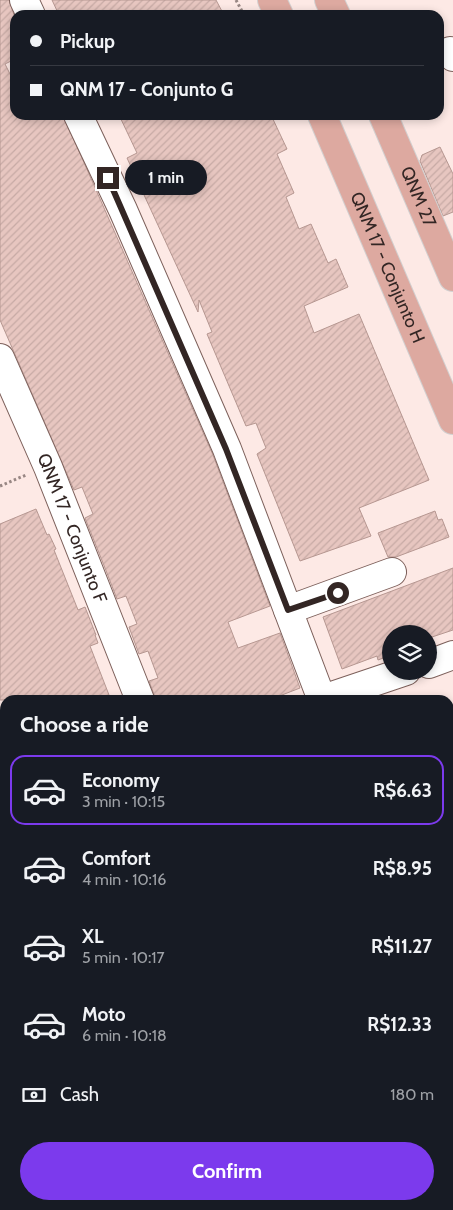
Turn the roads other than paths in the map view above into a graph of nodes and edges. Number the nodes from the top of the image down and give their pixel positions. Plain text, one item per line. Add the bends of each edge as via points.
1 (80, 120) edge
2 (324, 120) edge
3 (385, 120) edge
4 (453, 277) edge
5 (0, 358) edge
6 (453, 420) edge
7 (392, 572) dead end
8 (288, 610) junction
9 (453, 655) edge
10 (437, 661) edge
11 (382, 679) edge
12 (138, 695) edge
13 (319, 695) edge
14 (336, 695) edge

1 - 8 street via 123,210 226,449
2 - 6 main road, QNM 17 - Conjunto H
3 - 4 main road, QNM 27
5 - 12 street, QNM 17 - Conjunto F via 48,466
7 - 8 street
8 - 13 street
9 - 10 street
11 - 14 street

